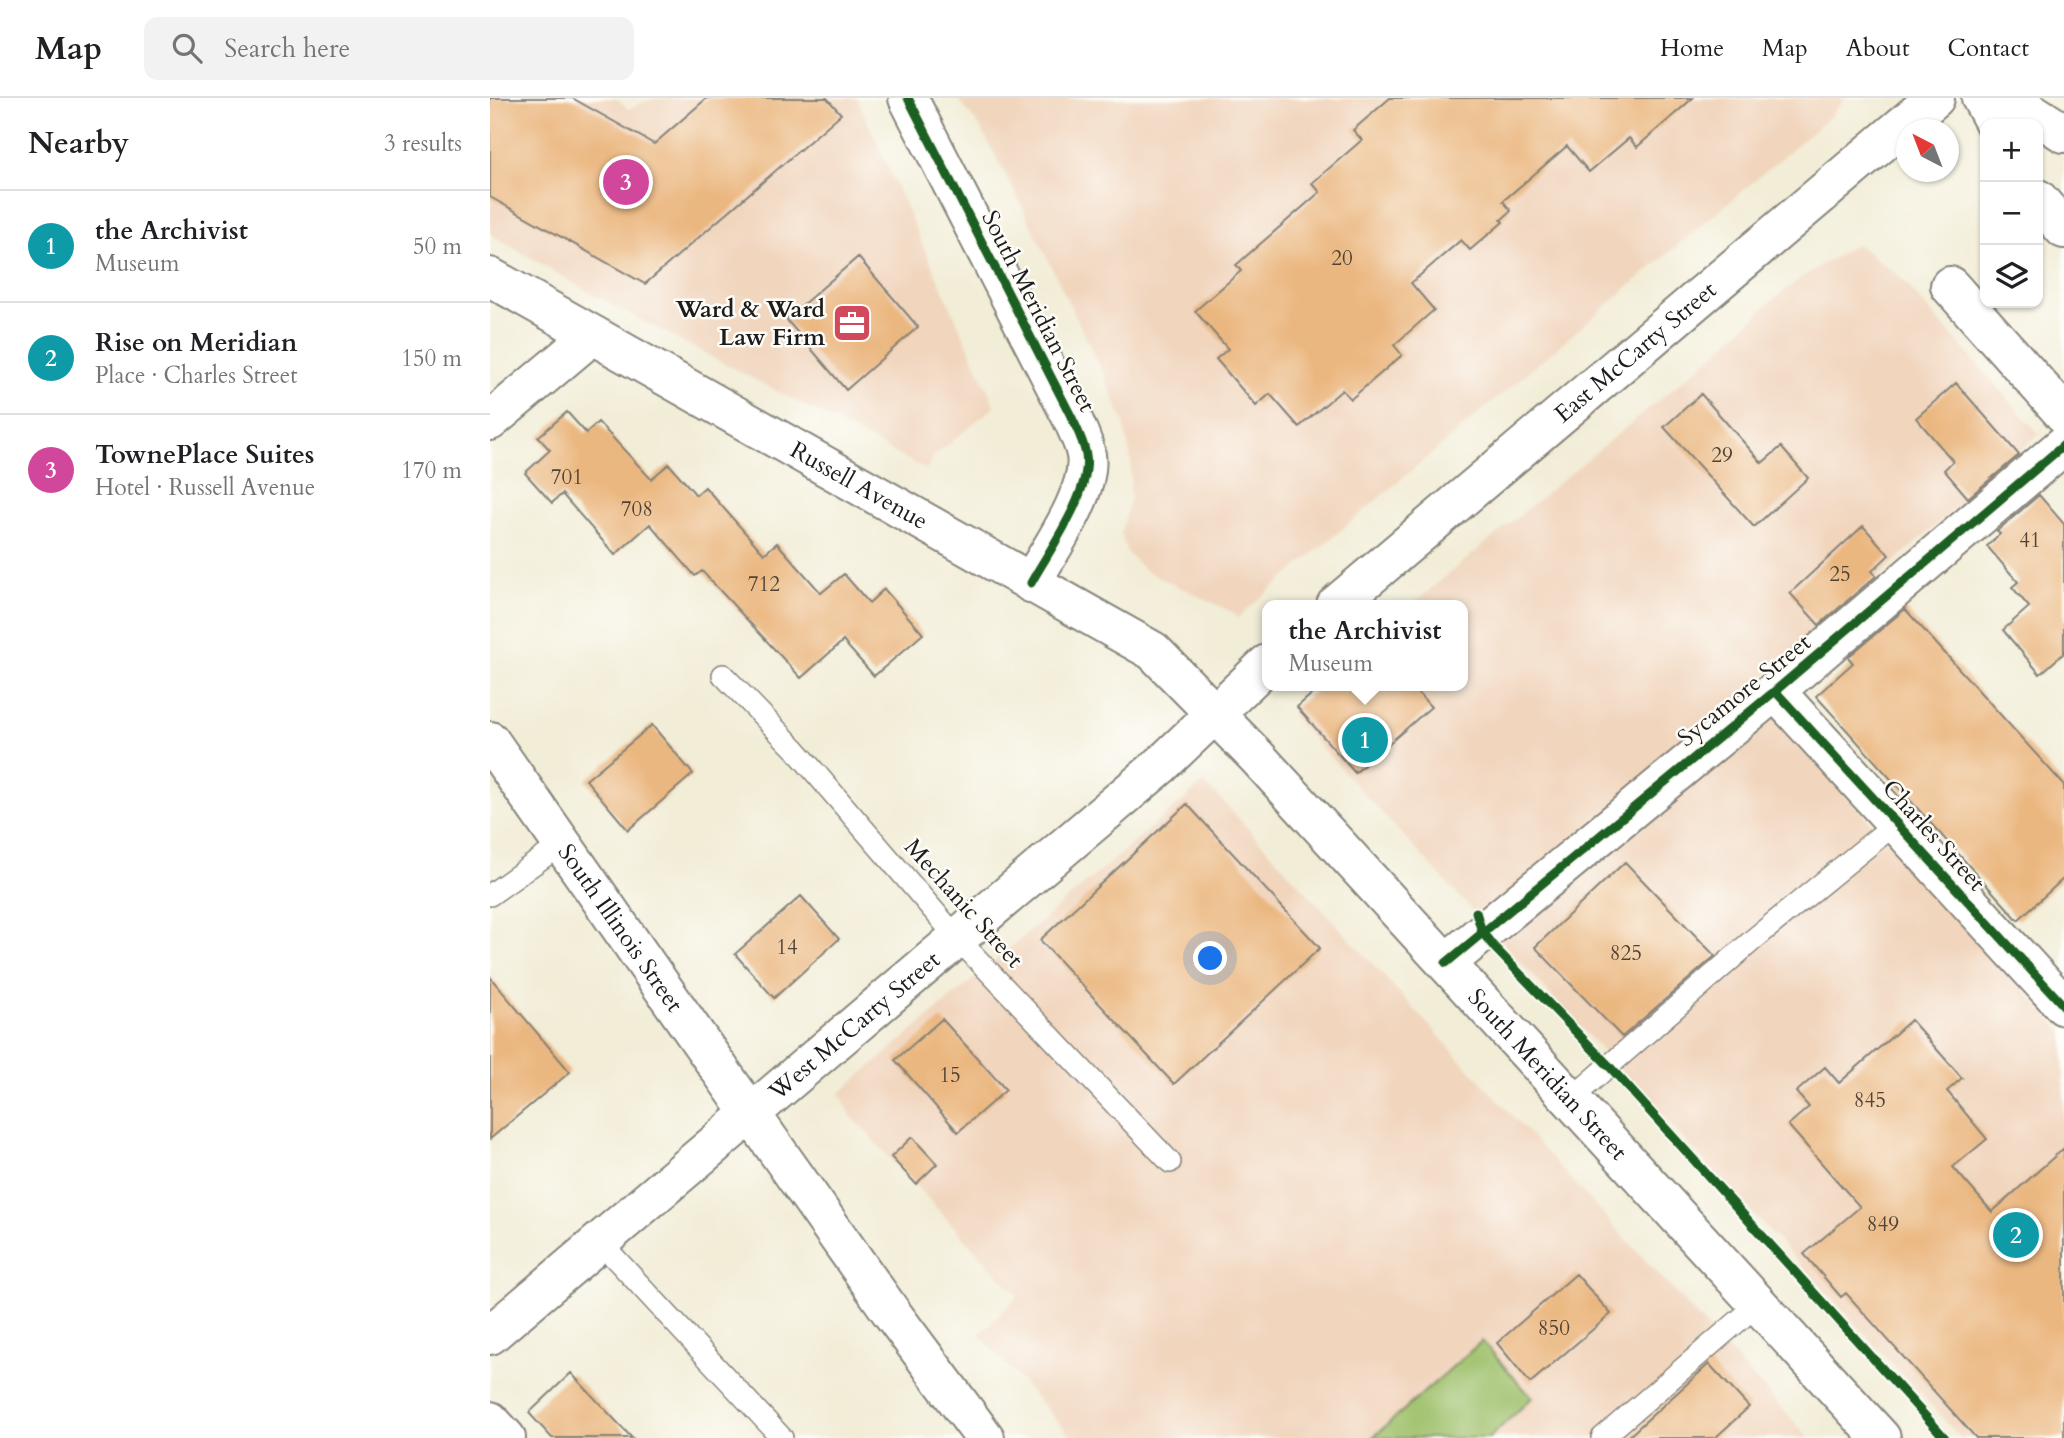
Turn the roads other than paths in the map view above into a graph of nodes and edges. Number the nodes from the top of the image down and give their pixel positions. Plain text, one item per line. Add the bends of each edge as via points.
1 (908, 98) edge
2 (1935, 98) edge
3 (1981, 98) edge
4 (2009, 98) edge
5 (1992, 119) edge
6 (2064, 133) edge
7 (2043, 205) edge
8 (2064, 229) edge
9 (490, 277) edge
10 (1950, 286) dead end
11 (591, 336) junction
12 (2064, 414) edge
13 (490, 421) edge
14 (2064, 445) edge
15 (1031, 583) junction
16 (1342, 600) edge
17 (1262, 669) edge
18 (723, 675) dead end
19 (1775, 691) junction
20 (1214, 712) junction
21 (490, 741) edge
22 (1896, 823) junction
23 (562, 844) junction
24 (490, 895) edge
25 (958, 939) junction
26 (1446, 963) junction
27 (2064, 1006) edge
28 (1570, 1099) junction
29 (751, 1114) junction
30 (1170, 1162) dead end
31 (600, 1242) junction
32 (1758, 1304) junction
33 (490, 1335) edge
34 (490, 1421) edge
35 (506, 1438) edge
36 (782, 1438) edge
37 (985, 1438) edge
38 (1601, 1438) edge
39 (1881, 1438) edge

1 - 15 main road, South Meridian Street via 1073,420 1086,455 1078,496
2 - 16 main road, East McCarty Street
3 - 5 main road
4 - 6 main road
7 - 8 main road
9 - 11 main road, Russell Avenue
10 - 12 main road
11 - 13 main road
11 - 15 main road, Russell Avenue
14 - 19 main road, Sycamore Street
15 - 20 main road, Russell Avenue via 1153,651
17 - 20 main road
18 - 25 lane, Mechanic Street via 795,749
19 - 22 main road, Charles Street
19 - 26 main road, Sycamore Street
20 - 25 main road, West McCarty Street via 1161,765
20 - 26 main road, South Meridian Street
21 - 23 main road, South Illinois Street
22 - 27 main road, Charles Street
22 - 28 lane
23 - 24 lane
23 - 29 main road, South Illinois Street
25 - 29 main road, West McCarty Street
25 - 30 lane, Mechanic Street
26 - 28 main road, South Meridian Street
28 - 32 main road, South Meridian Street
29 - 31 main road, West McCarty Street
29 - 37 main road, South Illinois Street
31 - 33 main road, West McCarty Street
31 - 36 lane
32 - 38 lane
32 - 39 main road, South Meridian Street
34 - 35 main road

